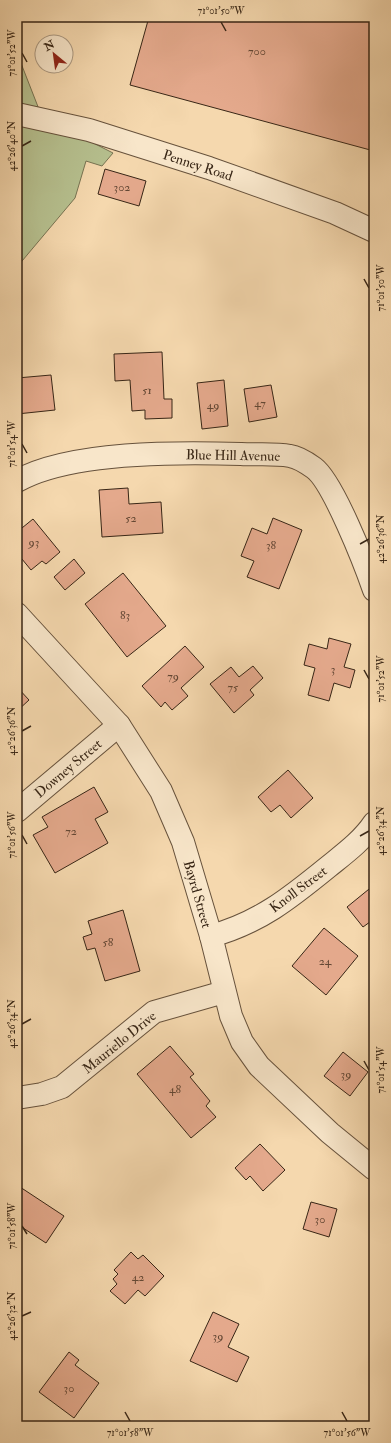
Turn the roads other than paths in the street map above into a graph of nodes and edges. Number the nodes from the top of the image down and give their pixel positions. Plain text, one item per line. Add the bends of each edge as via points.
1 (17, 114) edge
2 (374, 231) edge
3 (17, 481) edge
4 (374, 590) edge
5 (17, 614) edge
6 (119, 725) junction
7 (17, 811) edge
8 (374, 823) edge
9 (211, 936) junction
10 (224, 992) junction
11 (17, 1098) edge
12 (374, 1169) edge

1 - 2 street, Penney Road via 89,130 209,168 335,213
3 - 4 street, Blue Hill Avenue via 42,469 113,457 210,453 291,456 316,469 325,482 335,499
5 - 6 street, Bayrd Street
6 - 7 street, Downey Street
6 - 9 street, Bayrd Street via 161,791 174,818
8 - 9 street, Knoll Street via 342,856 280,904 251,922
9 - 10 street, Bayrd Street
10 - 11 street, Mauriello Drive via 154,1012 62,1087 42,1094
10 - 12 street, Bayrd Street via 242,1042 259,1066 330,1133

